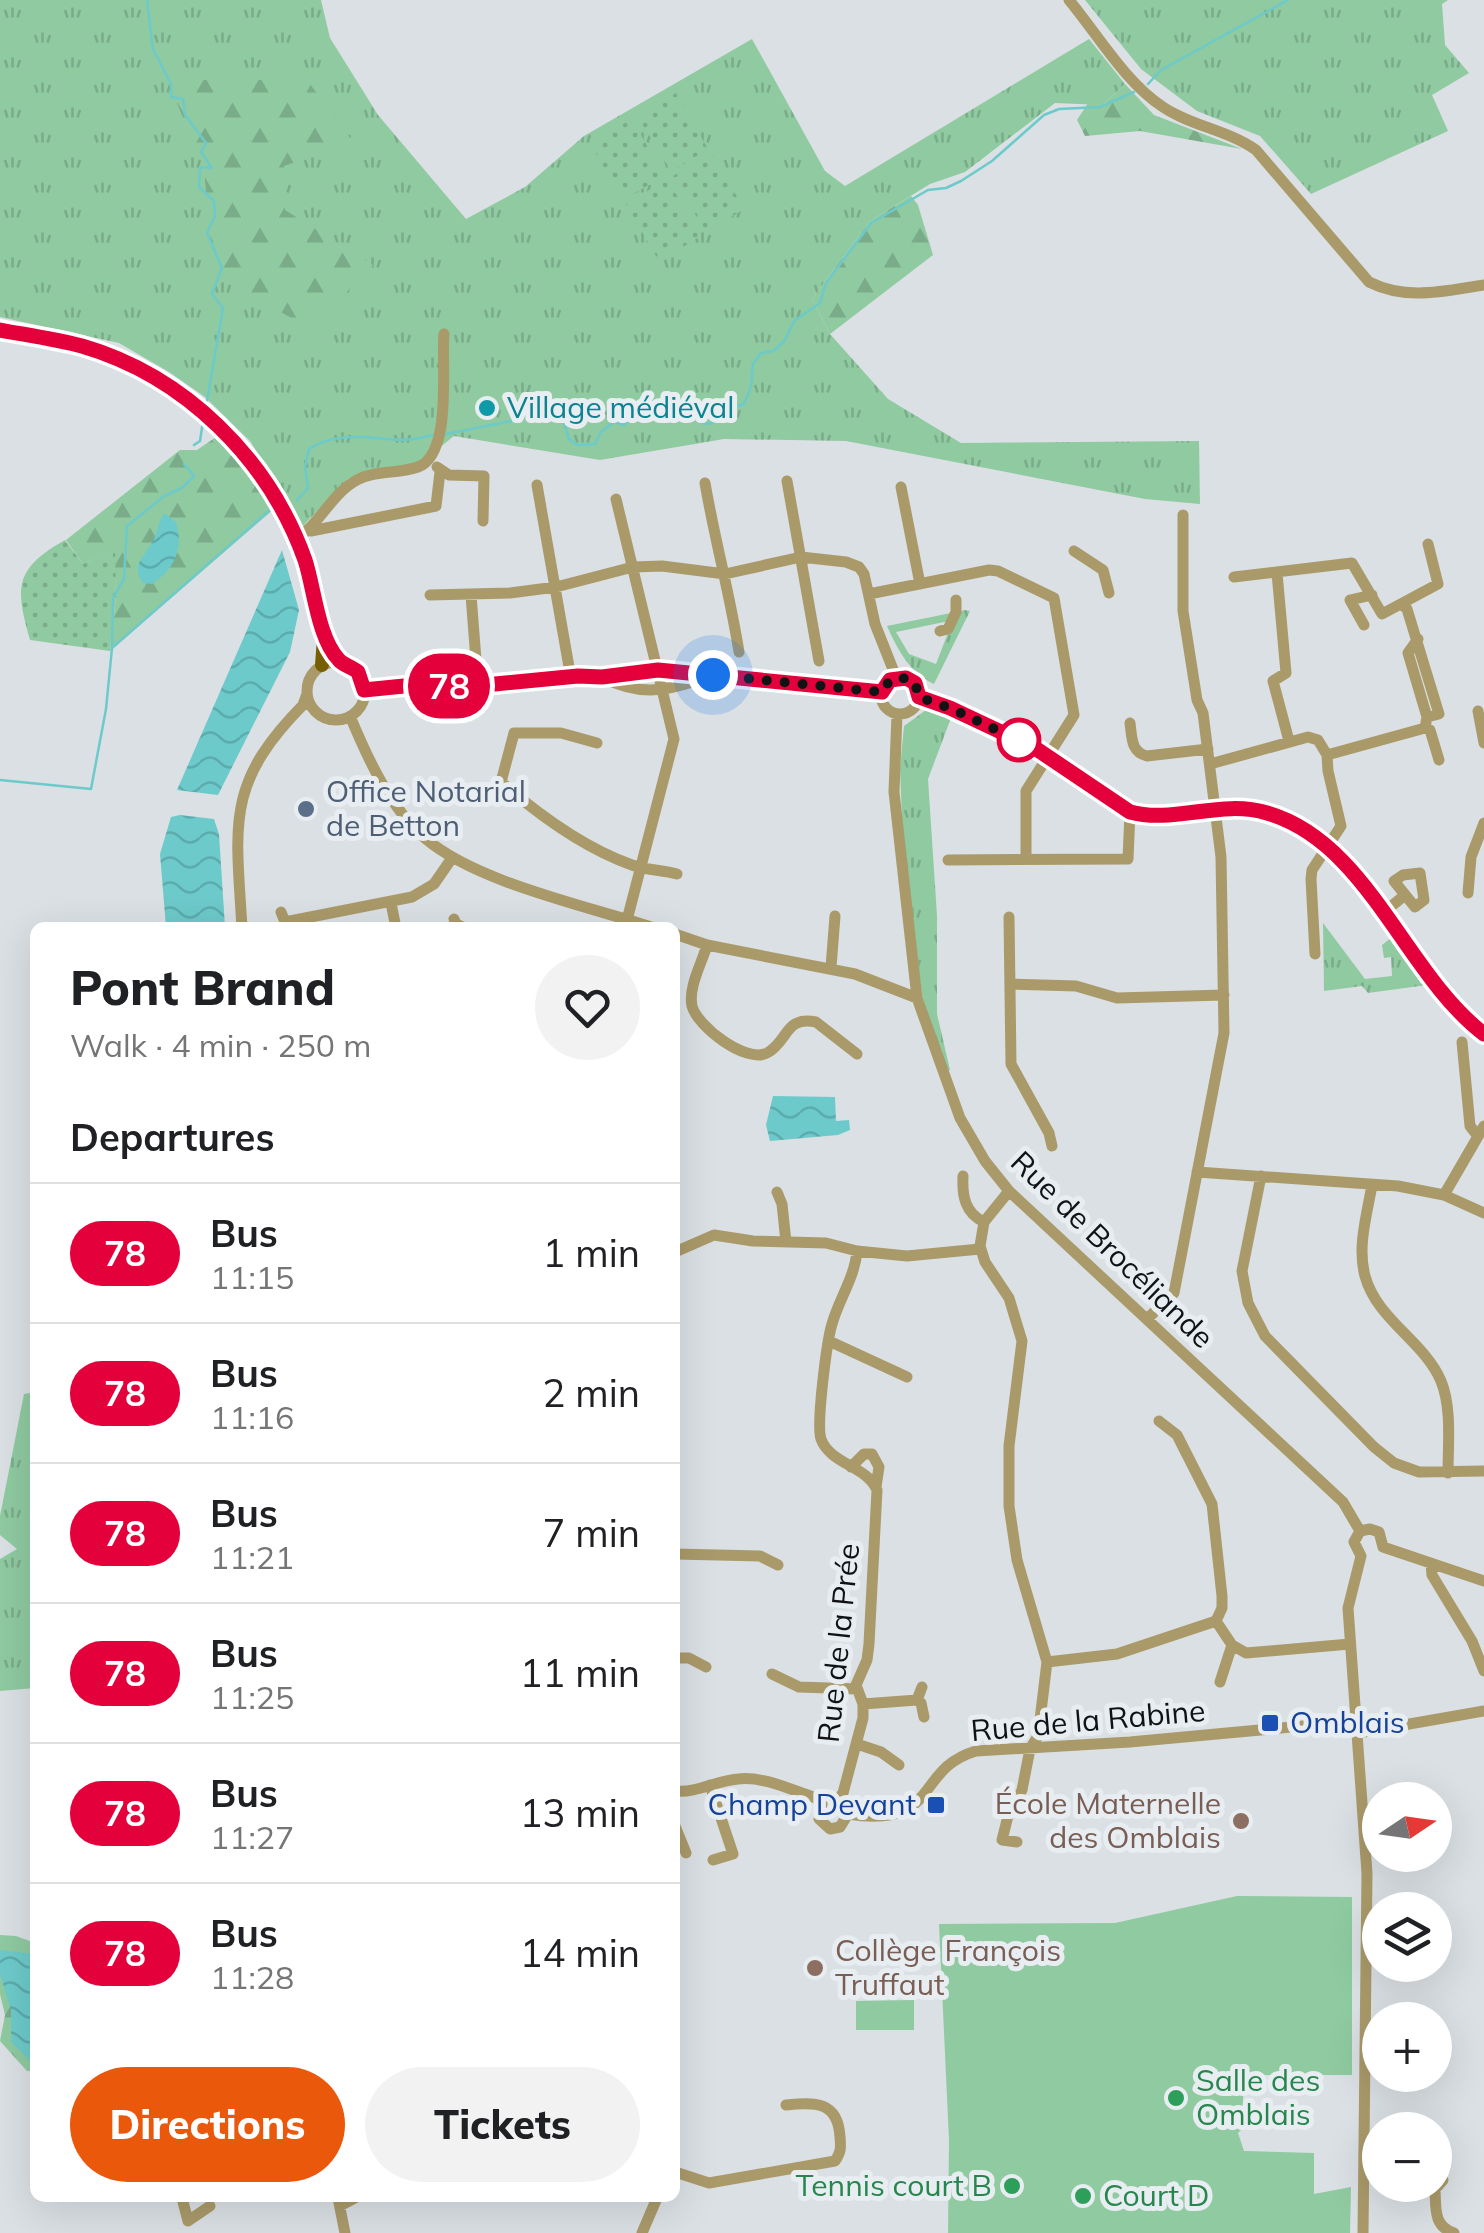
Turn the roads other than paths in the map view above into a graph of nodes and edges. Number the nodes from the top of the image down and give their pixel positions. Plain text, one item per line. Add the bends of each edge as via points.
1 (1069, 0) edge
2 (1484, 285) edge
3 (0, 330) edge
4 (444, 334) dead end
5 (424, 464) junction
6 (440, 472) junction
7 (786, 481) dead end
8 (705, 484) dead end
9 (537, 485) dead end
10 (902, 487) dead end
11 (616, 499) dead end
12 (1183, 515) dead end
13 (484, 521) dead end
14 (304, 535) junction
15 (1428, 544) dead end
16 (1074, 552) dead end
17 (801, 557) junction
18 (632, 568) junction
19 (1277, 573) junction
20 (724, 574) junction
21 (1234, 577) dead end
22 (920, 584) junction
23 (556, 587) junction
24 (1108, 593) dead end
25 (869, 594) junction
26 (430, 595) dead end
27 (471, 595) junction
28 (1372, 595) junction
29 (956, 600) dead end
30 (1401, 604) junction
31 (1364, 625) dead end
32 (940, 631) dead end
33 (324, 632) junction
34 (739, 652) dead end
35 (476, 660) dead end
36 (819, 660) dead end
37 (340, 662) junction
38 (322, 665) junction
39 (569, 668) dead end
40 (658, 670) junction
41 (713, 675) junction
42 (602, 677) junction
43 (896, 677) junction
44 (364, 690) junction
45 (664, 692) junction
46 (882, 692) junction
47 (307, 694) junction
48 (919, 697) junction
49 (1478, 711) dead end
50 (318, 713) junction
51 (897, 714) junction
52 (350, 716) junction
53 (1426, 723) junction
54 (286, 724) junction
55 (1130, 724) dead end
56 (1289, 741) junction
57 (597, 743) dead end
58 (1484, 743) edge
59 (1208, 749) junction
60 (1048, 755) junction
61 (1328, 755) junction
62 (1439, 760) dead end
63 (1210, 764) junction
64 (1214, 808) junction
65 (1130, 812) junction
66 (1484, 823) edge
67 (1327, 846) junction
68 (452, 858) junction
69 (1026, 859) junction
70 (948, 860) dead end
71 (642, 866) junction
72 (677, 874) dead end
73 (1468, 893) dead end
74 (1405, 895) dead end
75 (391, 902) junction
76 (281, 912) dead end
77 (1383, 913) junction
78 (835, 916) dead end
79 (1009, 918) dead end
80 (454, 919) dead end
81 (627, 920) junction
82 (242, 922) edge
83 (285, 922) edge
84 (308, 922) edge
85 (395, 922) edge
86 (455, 922) edge
87 (634, 922) edge
88 (680, 936) edge
89 (707, 945) junction
90 (1314, 954) dead end
91 (830, 968) junction
92 (1010, 984) junction
93 (1224, 995) junction
94 (917, 998) junction
95 (680, 1000) edge
96 (692, 1000) junction
97 (1484, 1034) edge
98 (1462, 1042) dead end
99 (857, 1054) dead end
100 (1480, 1130) edge
101 (1052, 1146) dead end
102 (1197, 1172) junction
103 (963, 1176) dead end
104 (1261, 1176) junction
105 (1372, 1185) junction
106 (1009, 1191) junction
107 (778, 1192) dead end
108 (1444, 1195) junction
109 (1484, 1213) edge
110 (984, 1222) junction
111 (786, 1242) junction
112 (680, 1249) edge
113 (980, 1250) junction
114 (857, 1251) junction
115 (1146, 1320) junction
116 (829, 1341) junction
117 (908, 1376) dead end
118 (1159, 1421) dead end
119 (851, 1466) junction
120 (1484, 1471) edge
121 (1448, 1472) junction
122 (876, 1488) junction
123 (1360, 1532) junction
124 (1384, 1547) junction
125 (680, 1554) edge
126 (1361, 1556) junction
127 (1431, 1563) junction
128 (778, 1565) dead end
129 (1484, 1580) edge
130 (1216, 1621) junction
131 (1350, 1644) junction
132 (1232, 1645) junction
133 (680, 1658) edge
134 (1047, 1662) junction
135 (706, 1667) dead end
136 (1484, 1671) edge
137 (772, 1674) dead end
138 (1220, 1682) dead end
139 (857, 1689) junction
140 (863, 1704) junction
141 (1484, 1711) edge
142 (924, 1718) dead end
143 (1357, 1727) junction
144 (857, 1744) junction
145 (1032, 1746) junction
146 (899, 1765) dead end
147 (710, 1785) junction
148 (680, 1791) edge
149 (837, 1800) junction
150 (822, 1804) junction
151 (848, 1814) junction
152 (680, 1838) edge
153 (1017, 1842) dead end
154 (686, 1853) dead end
155 (714, 1860) dead end
156 (786, 2104) dead end
157 (680, 2173) edge
158 (183, 2202) edge
159 (339, 2202) edge
160 (655, 2202) edge
161 (1435, 2202) edge
162 (210, 2206) dead end
163 (345, 2233) edge
164 (642, 2233) edge
165 (1363, 2233) edge
166 (1454, 2233) edge

1 - 2 street via 1144,92 1256,150 1369,282 1414,295
3 - 14 main road via 84,347 163,382 222,429
4 - 5 street via 445,406
5 - 6 street
5 - 14 street via 362,477
6 - 13 street via 484,476
6 - 14 street via 438,504
7 - 17 street
8 - 20 street
9 - 23 street
10 - 22 street
11 - 18 street
12 - 59 street via 1183,612
14 - 33 main road
15 - 30 street via 1438,584
16 - 24 street via 1103,570
17 - 20 street
17 - 25 street via 859,566
17 - 36 street
18 - 20 street
18 - 23 street
18 - 40 street
19 - 21 street
19 - 28 street via 1352,562
19 - 56 street via 1286,674 1273,681
20 - 34 street
22 - 25 street
22 - 60 street via 998,571 1054,598 1074,714
23 - 27 street
23 - 39 street
25 - 43 street
26 - 27 street
27 - 35 street
28 - 30 street via 1382,614
28 - 31 street via 1350,600
29 - 32 street via 948,629
30 - 53 street via 1439,714
33 - 37 main road
33 - 38 main road
37 - 38 street
37 - 44 street via 358,672
38 - 47 street via 310,677
40 - 41 street
40 - 42 street
40 - 45 street
41 - 45 street
41 - 46 street
42 - 44 street
42 - 45 street
43 - 46 street
43 - 48 street via 911,680
44 - 52 street
45 - 71 street via 674,739
46 - 51 street via 885,706
47 - 50 street
47 - 54 street
48 - 51 street via 909,712
48 - 60 street
49 - 58 street
50 - 52 street
50 - 54 street
51 - 94 street, Rue de Brocéliande via 894,792
52 - 68 street via 405,817
53 - 61 street
53 - 62 street
54 - 82 street via 255,763 243,791
55 - 59 street via 1139,754
56 - 61 street via 1308,736
56 - 63 street
57 - 71 street via 561,733 514,733 501,782 597,849
59 - 63 street
60 - 65 street
60 - 69 street via 1026,791
61 - 67 street via 1341,826
63 - 64 street
64 - 65 street
64 - 67 street via 1266,812
64 - 93 street
65 - 69 street via 1128,860
66 - 73 street via 1470,856
67 - 77 street
67 - 90 street via 1310,878
68 - 75 street via 430,888
68 - 81 street
69 - 70 street
71 - 72 street
71 - 81 street
74 - 77 street
75 - 84 street
75 - 85 street
76 - 83 street
77 - 97 street
78 - 91 street
79 - 92 street
80 - 86 street
81 - 87 street
88 - 89 street
89 - 91 street
89 - 96 street
91 - 94 street
92 - 93 street via 1076,986 1117,998
92 - 101 street via 1010,1064
93 - 102 street via 1224,1033
94 - 106 street, Rue de Brocéliande via 960,1118
95 - 96 street
96 - 99 street via 702,1022 745,1054 766,1053 792,1024 809,1020
98 - 100 street via 1470,1126
100 - 108 street
102 - 104 street
102 - 115 street via 1174,1293
103 - 110 street via 968,1211
104 - 105 street
104 - 121 street via 1242,1271 1255,1320 1384,1455 1409,1470
105 - 108 street
105 - 121 street via 1362,1252 1366,1280 1442,1384
106 - 110 street
106 - 115 street, Rue de Brocéliande
107 - 111 street
108 - 109 street
110 - 113 street
111 - 112 street via 708,1235
111 - 114 street
113 - 114 street via 926,1256
113 - 134 street via 1009,1298 1022,1340 1008,1492 1018,1560
114 - 116 street, Rue de la Prée
115 - 123 street, Rue de Brocéliande via 1343,1502
116 - 117 street
116 - 119 street, Rue de la Prée via 820,1432 829,1452
118 - 130 street via 1177,1435 1213,1508 1222,1596
119 - 122 street, Rue de la Prée
119 - 122 street, Rue de la Prée via 872,1454 879,1467
120 - 121 street
122 - 139 street, Rue de la Prée via 869,1644
123 - 124 street via 1379,1532
123 - 126 street via 1354,1542
124 - 126 street via 1375,1557
124 - 127 street
125 - 128 street via 760,1556
126 - 131 street via 1349,1595
127 - 129 street
127 - 136 street
130 - 132 street
130 - 134 street via 1117,1654
131 - 132 street via 1258,1654
131 - 143 street
132 - 138 street
133 - 135 street
134 - 145 street
137 - 139 street via 799,1687
139 - 140 street, Rue de la Prée
140 - 142 street via 919,1693
140 - 144 street, Rue de la Prée
141 - 143 street, Rue de la Rabine
143 - 145 street, Rue de la Rabine
143 - 165 street via 1367,1873
144 - 146 street
144 - 149 street, Rue de la Prée
145 - 151 street, Rue de la Rabine via 959,1758 920,1801 895,1816
145 - 153 street via 1002,1840
147 - 148 street
147 - 150 street via 755,1778
147 - 155 street via 733,1854
149 - 150 street
149 - 151 street
150 - 151 street via 819,1818 830,1828 844,1824
152 - 154 street
156 - 157 street via 815,2103 833,2113 840,2128 836,2159 713,2183
158 - 162 street via 188,2220
159 - 163 street
160 - 164 street
161 - 166 street via 1439,2224

